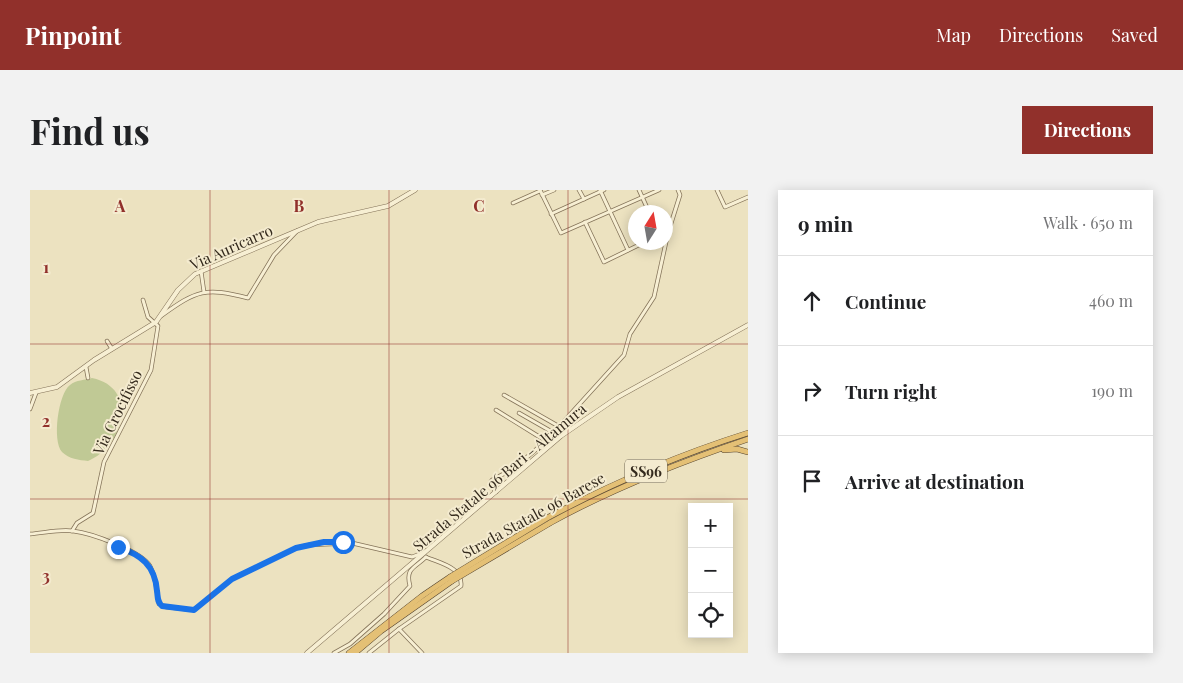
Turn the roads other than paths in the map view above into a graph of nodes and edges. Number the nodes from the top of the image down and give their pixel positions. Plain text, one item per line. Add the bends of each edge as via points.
1 (415, 190) edge
2 (540, 190) edge
3 (554, 190) edge
4 (579, 190) edge
5 (602, 190) edge
6 (638, 190) edge
7 (659, 190) edge
8 (678, 190) edge
9 (717, 190) edge
10 (542, 195) junction
11 (748, 197) edge
12 (642, 198) junction
13 (584, 199) junction
14 (513, 203) dead end
15 (646, 205) edge
16 (610, 212) junction
17 (551, 214) junction
18 (585, 222) junction
19 (299, 230) junction
20 (628, 250) joint
21 (201, 271) junction
22 (204, 292) junction
23 (143, 300) dead end
24 (157, 320) junction
25 (748, 325) edge
26 (106, 341) dead end
27 (112, 348) junction
28 (86, 366) junction
29 (88, 378) dead end
30 (30, 393) edge
31 (36, 393) junction
32 (504, 395) dead end
33 (30, 409) edge
34 (496, 410) dead end
35 (519, 413) dead end
36 (560, 427) junction
37 (554, 433) junction
38 (748, 433) edge
39 (748, 439) edge
40 (546, 441) junction
41 (713, 451) junction
42 (748, 452) edge
43 (99, 458) dead end
44 (104, 463) junction
45 (496, 492) junction
46 (549, 520) junction
47 (72, 531) junction
48 (30, 534) edge
49 (425, 555) junction
50 (451, 579) junction
51 (399, 629) junction
52 (307, 653) edge
53 (334, 653) edge
54 (349, 653) edge
55 (355, 653) edge
56 (369, 653) edge
57 (422, 653) edge

1 - 19 street, Via Auricarro via 388,206 318,222
2 - 10 street
2 - 14 street
3 - 10 street
4 - 13 street
5 - 13 street
5 - 16 street
6 - 12 street
7 - 12 street
8 - 36 street via 680,195 654,297 636,324 618,365
9 - 11 street via 724,207
10 - 17 street
12 - 15 street
12 - 16 street
13 - 17 street
16 - 18 street
16 - 20 street
17 - 18 street via 561,233
18 - 20 street via 604,262
19 - 21 street, Via Auricarro
19 - 22 street via 274,255 248,298 218,291
21 - 22 street
21 - 24 street, Via Auricarro via 178,290
22 - 24 street via 185,299
23 - 24 street via 148,317
24 - 27 street, Via Auricarro
24 - 44 street, Via Crocifisso via 158,338 151,370
25 - 45 street, Strada Statale 96 Bari - Altamura via 597,410 561,436
26 - 27 street
27 - 28 street, Via Auricarro
28 - 29 street
28 - 31 street, Via Auricarro via 57,387
30 - 31 street, Via Auricarro
31 - 33 street
32 - 36 street
34 - 40 street
35 - 37 street
36 - 37 street
37 - 40 street
38 - 46 highway, Strada Statale 96 Barese / SS96 via 603,488
39 - 41 highway, Strada Statale 96 Barese / SS96
40 - 45 street via 513,469 492,480 490,483
41 - 42 highway via 737,449
41 - 46 highway, Strada Statale 96 Barese / SS96 via 604,494
43 - 44 street
44 - 47 street, Via Crocifisso via 93,513 77,523
45 - 49 street, Strada Statale 96 Bari - Altamura
46 - 50 highway, Strada Statale 96 Barese / SS96, bridge
47 - 48 street
47 - 49 street via 100,538 142,557 156,580 159,604 190,610 200,607 232,579 309,544 352,543 412,556
49 - 51 street via 450,566 461,580 461,586
49 - 52 street, Strada Statale 96 Bari - Altamura
49 - 53 street via 409,572 410,586 384,614 350,644
50 - 54 highway, Strada Statale 96 Barese / SS96 via 422,596
50 - 55 highway, Strada Statale 96 Barese / SS96
51 - 56 street
51 - 57 street

